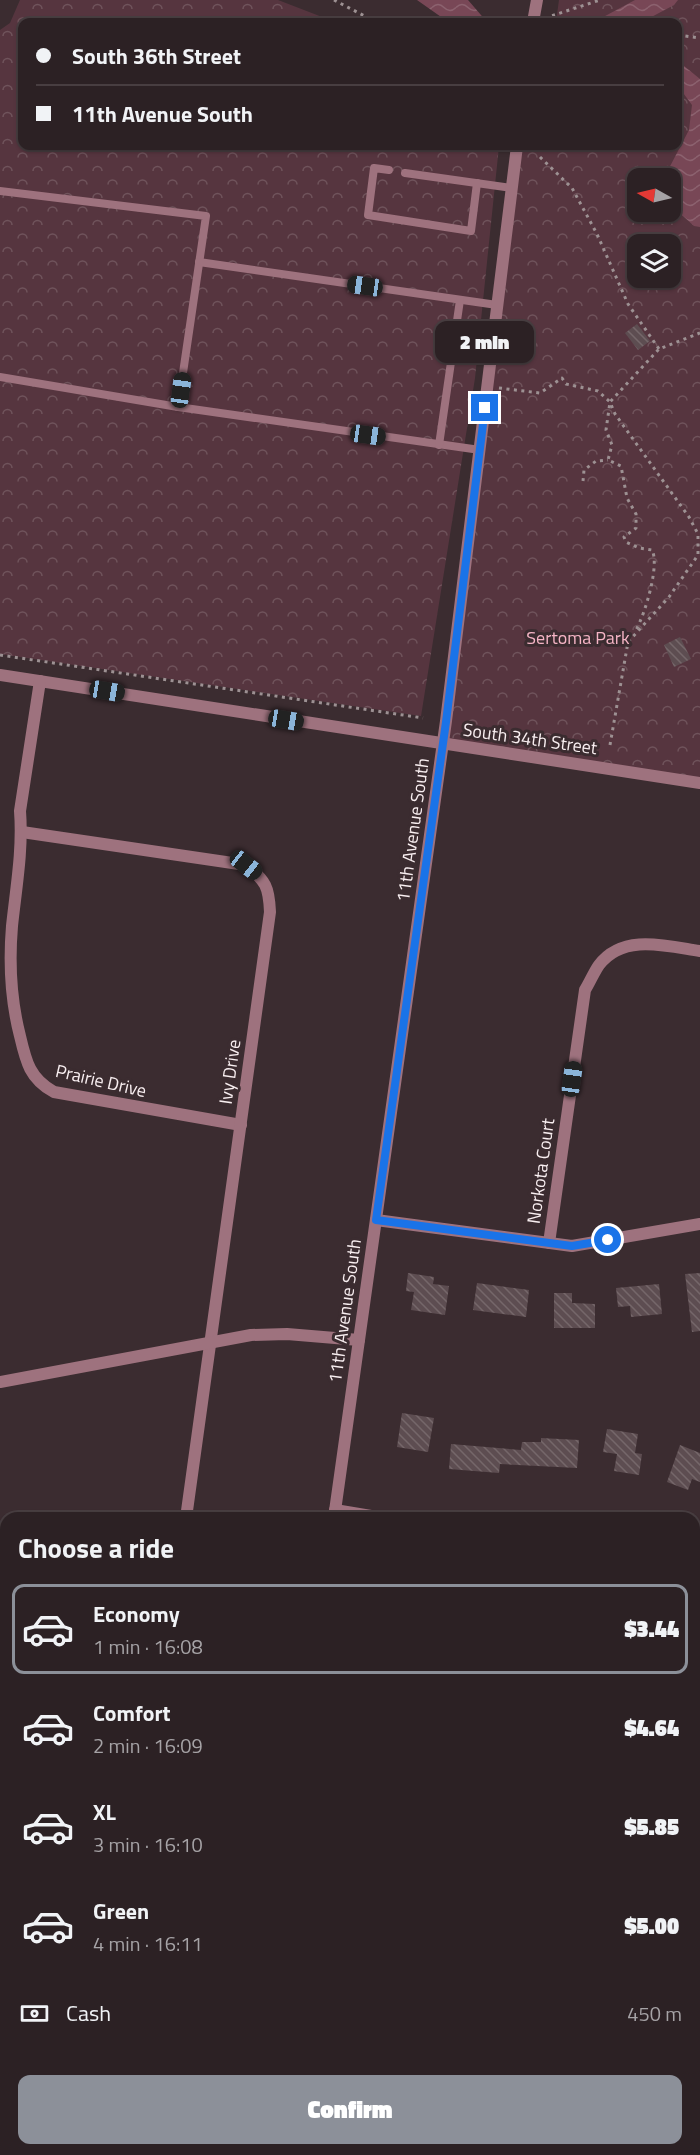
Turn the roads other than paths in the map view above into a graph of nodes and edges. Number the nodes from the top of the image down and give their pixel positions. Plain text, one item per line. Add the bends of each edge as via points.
1 (537, 0) edge
2 (534, 18) edge
3 (517, 150) edge
4 (389, 170) dead end
5 (405, 173) dead end
6 (477, 183) junction
7 (512, 188) junction
8 (0, 192) edge
9 (199, 262) junction
10 (460, 300) junction
11 (497, 305) junction
12 (0, 377) edge
13 (178, 407) junction
14 (439, 445) junction
15 (480, 450) junction
16 (0, 675) edge
17 (40, 681) junction
18 (443, 745) junction
19 (700, 783) edge
20 (22, 832) junction
21 (700, 951) edge
22 (241, 1125) junction
23 (376, 1220) junction
24 (700, 1224) edge
25 (549, 1243) junction
26 (359, 1340) junction
27 (210, 1344) junction
28 (0, 1382) edge
29 (187, 1512) edge
30 (335, 1512) edge

1 - 2 street
3 - 7 street, 11th Avenue South
4 - 6 lane via 374,168 368,214 471,231
5 - 6 lane
6 - 7 lane
7 - 11 street, 11th Avenue South
8 - 9 lane via 206,216
9 - 10 lane
9 - 13 lane
10 - 11 lane
10 - 14 lane
11 - 15 street, 11th Avenue South
12 - 13 lane
13 - 14 lane
14 - 15 lane
15 - 18 street, 11th Avenue South
16 - 17 street, South 34th Street
17 - 18 street, South 34th Street
17 - 20 street, Prairie Drive via 20,811
18 - 19 street, South 34th Street
18 - 23 street, 11th Avenue South
20 - 22 street, Prairie Drive via 11,963 17,1026 31,1073 54,1092
20 - 22 street, Ivy Drive via 246,865 259,875 269,891 270,912
21 - 25 street, Norkota Court via 646,942 624,947 609,954 599,965 585,990
22 - 27 street, Ivy Drive
23 - 25 street
23 - 26 street, 11th Avenue South
24 - 25 street via 572,1246
26 - 27 street via 287,1334 251,1335
26 - 30 street, 11th Avenue South
27 - 28 street
27 - 29 street, Ivy Drive

